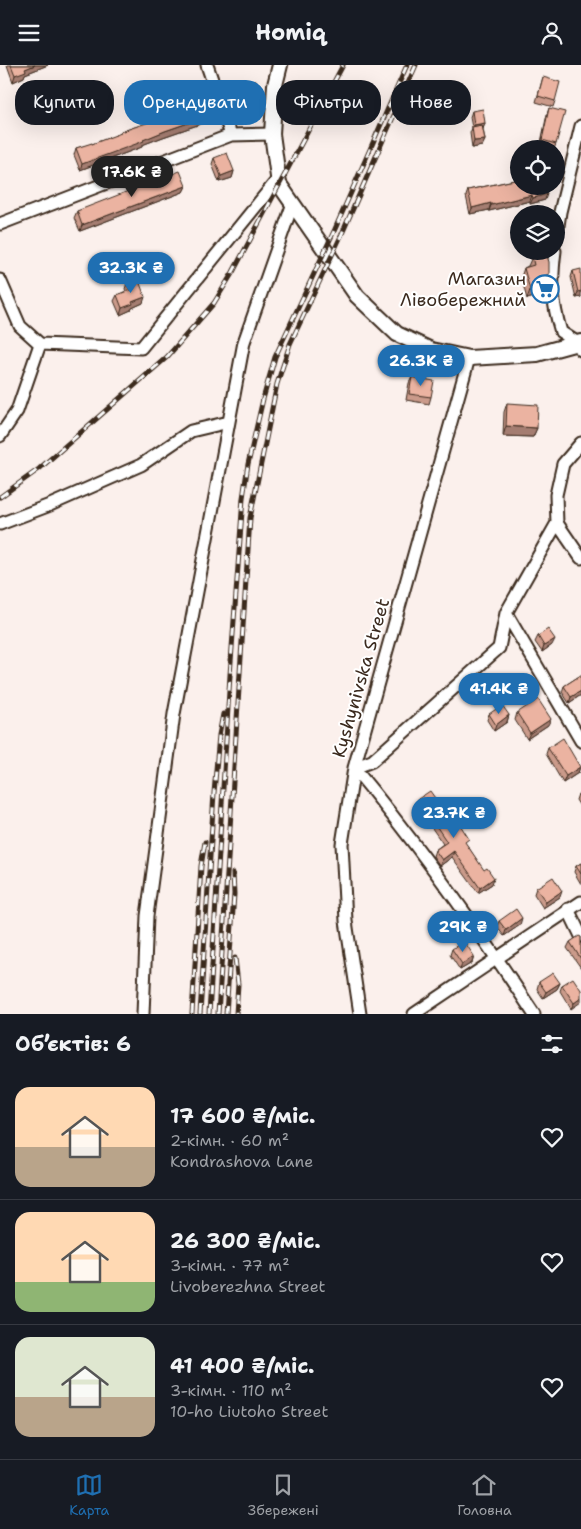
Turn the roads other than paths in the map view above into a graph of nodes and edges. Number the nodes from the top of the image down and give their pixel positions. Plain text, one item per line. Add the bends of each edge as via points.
1 (207, 65) edge
2 (280, 65) edge
3 (581, 126) edge
4 (272, 134) junction
5 (231, 135) junction
6 (278, 179) junction
7 (293, 203) junction
8 (561, 205) edge
9 (0, 224) edge
10 (554, 260) edge
11 (0, 280) edge
12 (40, 344) junction
13 (580, 345) edge
14 (469, 358) junction
15 (230, 422) junction
16 (0, 436) edge
17 (581, 443) edge
18 (557, 523) junction
19 (0, 524) edge
20 (581, 559) edge
21 (506, 613) junction
22 (581, 741) edge
23 (354, 768) junction
24 (581, 902) edge
25 (568, 909) junction
26 (581, 935) edge
27 (497, 957) junction
28 (143, 1014) edge
29 (360, 1014) edge
30 (414, 1014) edge
31 (534, 1014) edge

1 - 5 street
2 - 4 main road via 275,85
3 - 8 street
4 - 5 street
4 - 6 main road
5 - 9 street
6 - 7 main road
6 - 12 street via 141,348
7 - 14 main road via 358,296 397,334 432,350
7 - 15 street via 244,342
10 - 13 street via 551,278 555,313 561,332
11 - 12 street via 20,326
12 - 16 street via 17,411
13 - 14 main road via 538,354
14 - 23 street, Kyshynivska Street
15 - 19 street via 191,431 141,465
15 - 28 street via 167,759 147,916
17 - 18 street via 563,464 556,495
18 - 20 street
18 - 21 street
21 - 22 street
21 - 23 street via 499,648 372,761
23 - 27 street via 401,825
23 - 29 street, Kyshynivska Street via 342,844 346,921
24 - 25 street
25 - 26 street
25 - 27 street
27 - 30 street
27 - 31 street

